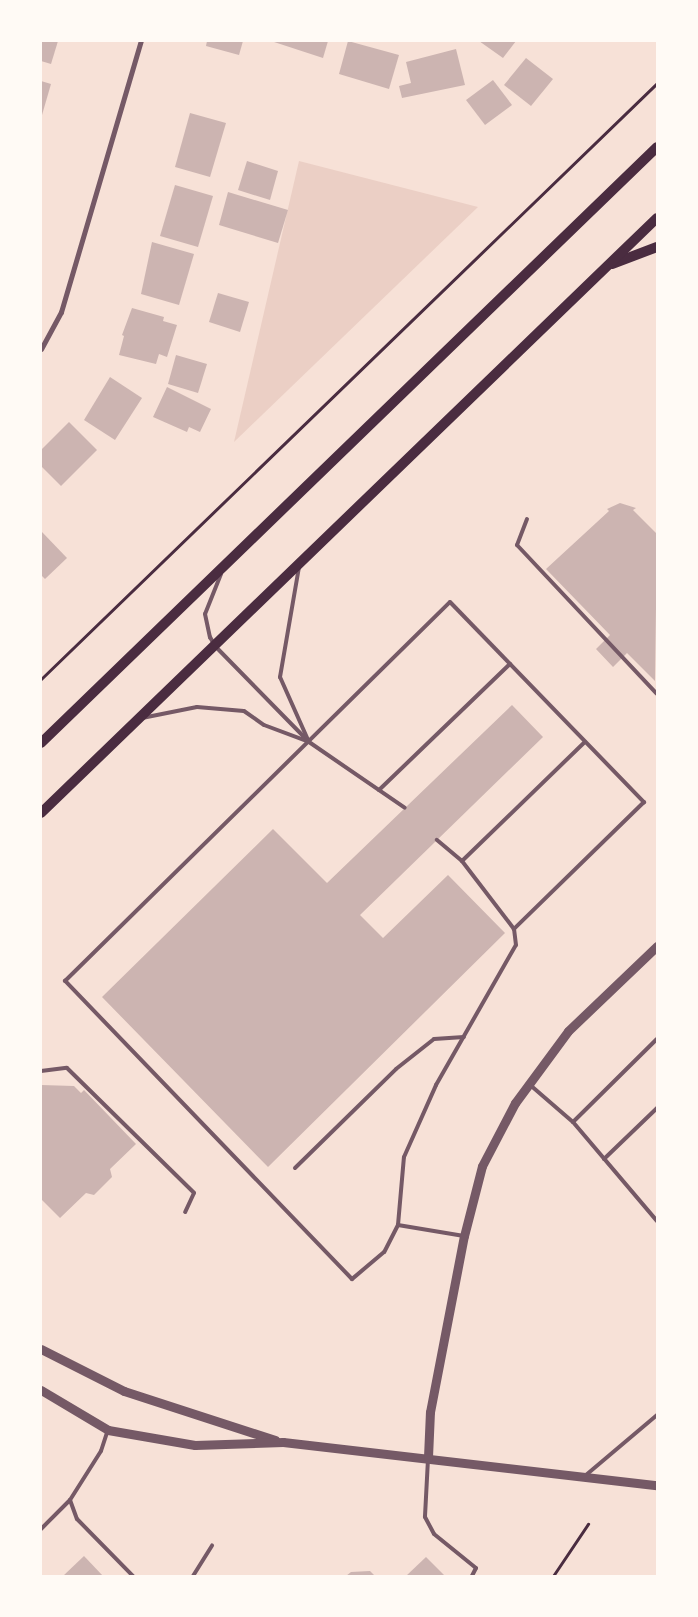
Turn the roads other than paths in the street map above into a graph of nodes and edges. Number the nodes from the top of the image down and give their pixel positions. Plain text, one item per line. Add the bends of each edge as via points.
1 (142, 41) edge
2 (657, 147) edge
3 (657, 218) edge
4 (657, 247) edge
5 (609, 265) junction
6 (41, 349) edge
7 (527, 519) dead end
8 (299, 565) junction
9 (224, 566) junction
10 (215, 646) junction
11 (510, 664) junction
12 (657, 694) edge
13 (137, 720) junction
14 (309, 742) junction
15 (585, 742) junction
16 (41, 743) edge
17 (379, 790) junction
18 (405, 808) dead end
19 (41, 813) edge
20 (437, 840) dead end
21 (462, 861) junction
22 (514, 928) junction
23 (657, 946) edge
24 (464, 1037) junction
25 (657, 1039) edge
26 (41, 1071) edge
27 (529, 1084) junction
28 (657, 1108) edge
29 (574, 1122) junction
30 (604, 1159) junction
31 (295, 1168) dead end
32 (185, 1212) dead end
33 (657, 1222) edge
34 (398, 1225) junction
35 (464, 1236) junction
36 (41, 1349) edge
37 (41, 1390) edge
38 (657, 1415) edge
39 (108, 1430) junction
40 (283, 1442) junction
41 (428, 1457) junction
42 (584, 1476) junction
43 (657, 1485) edge
44 (70, 1500) junction
45 (41, 1529) edge
46 (212, 1545) dead end
47 (133, 1576) edge
48 (193, 1576) edge
49 (472, 1576) edge

1 - 6 street via 61,312
2 - 9 main road
3 - 5 main road
4 - 5 main road
5 - 8 main road
7 - 12 lane via 517,545
8 - 10 main road
8 - 14 lane via 280,677
9 - 10 lane via 206,614
9 - 16 main road
10 - 13 main road
10 - 14 lane
11 - 14 lane via 450,602
11 - 15 lane
11 - 17 lane
13 - 14 lane via 197,707 244,711 264,725
13 - 19 main road
14 - 17 lane
14 - 34 lane via 65,981 352,1279 384,1252
15 - 21 lane
15 - 22 lane via 644,802
17 - 18 lane
20 - 21 lane
21 - 22 lane
22 - 24 lane via 516,945
23 - 27 street via 568,1031
24 - 31 lane via 434,1039 396,1069
24 - 34 lane via 436,1084 404,1157
25 - 29 lane
26 - 32 lane via 68,1068 194,1193
27 - 29 lane
27 - 35 street via 515,1102 482,1166
28 - 30 lane
29 - 30 lane
30 - 33 lane
34 - 35 lane
35 - 41 street via 430,1412
36 - 40 street via 124,1391
37 - 39 street
38 - 42 lane
39 - 40 street via 195,1445
39 - 44 lane via 101,1451
40 - 41 street
41 - 42 street
41 - 49 lane via 425,1517 434,1534 476,1568
42 - 43 street
44 - 45 lane
44 - 47 lane via 77,1518
46 - 48 lane

